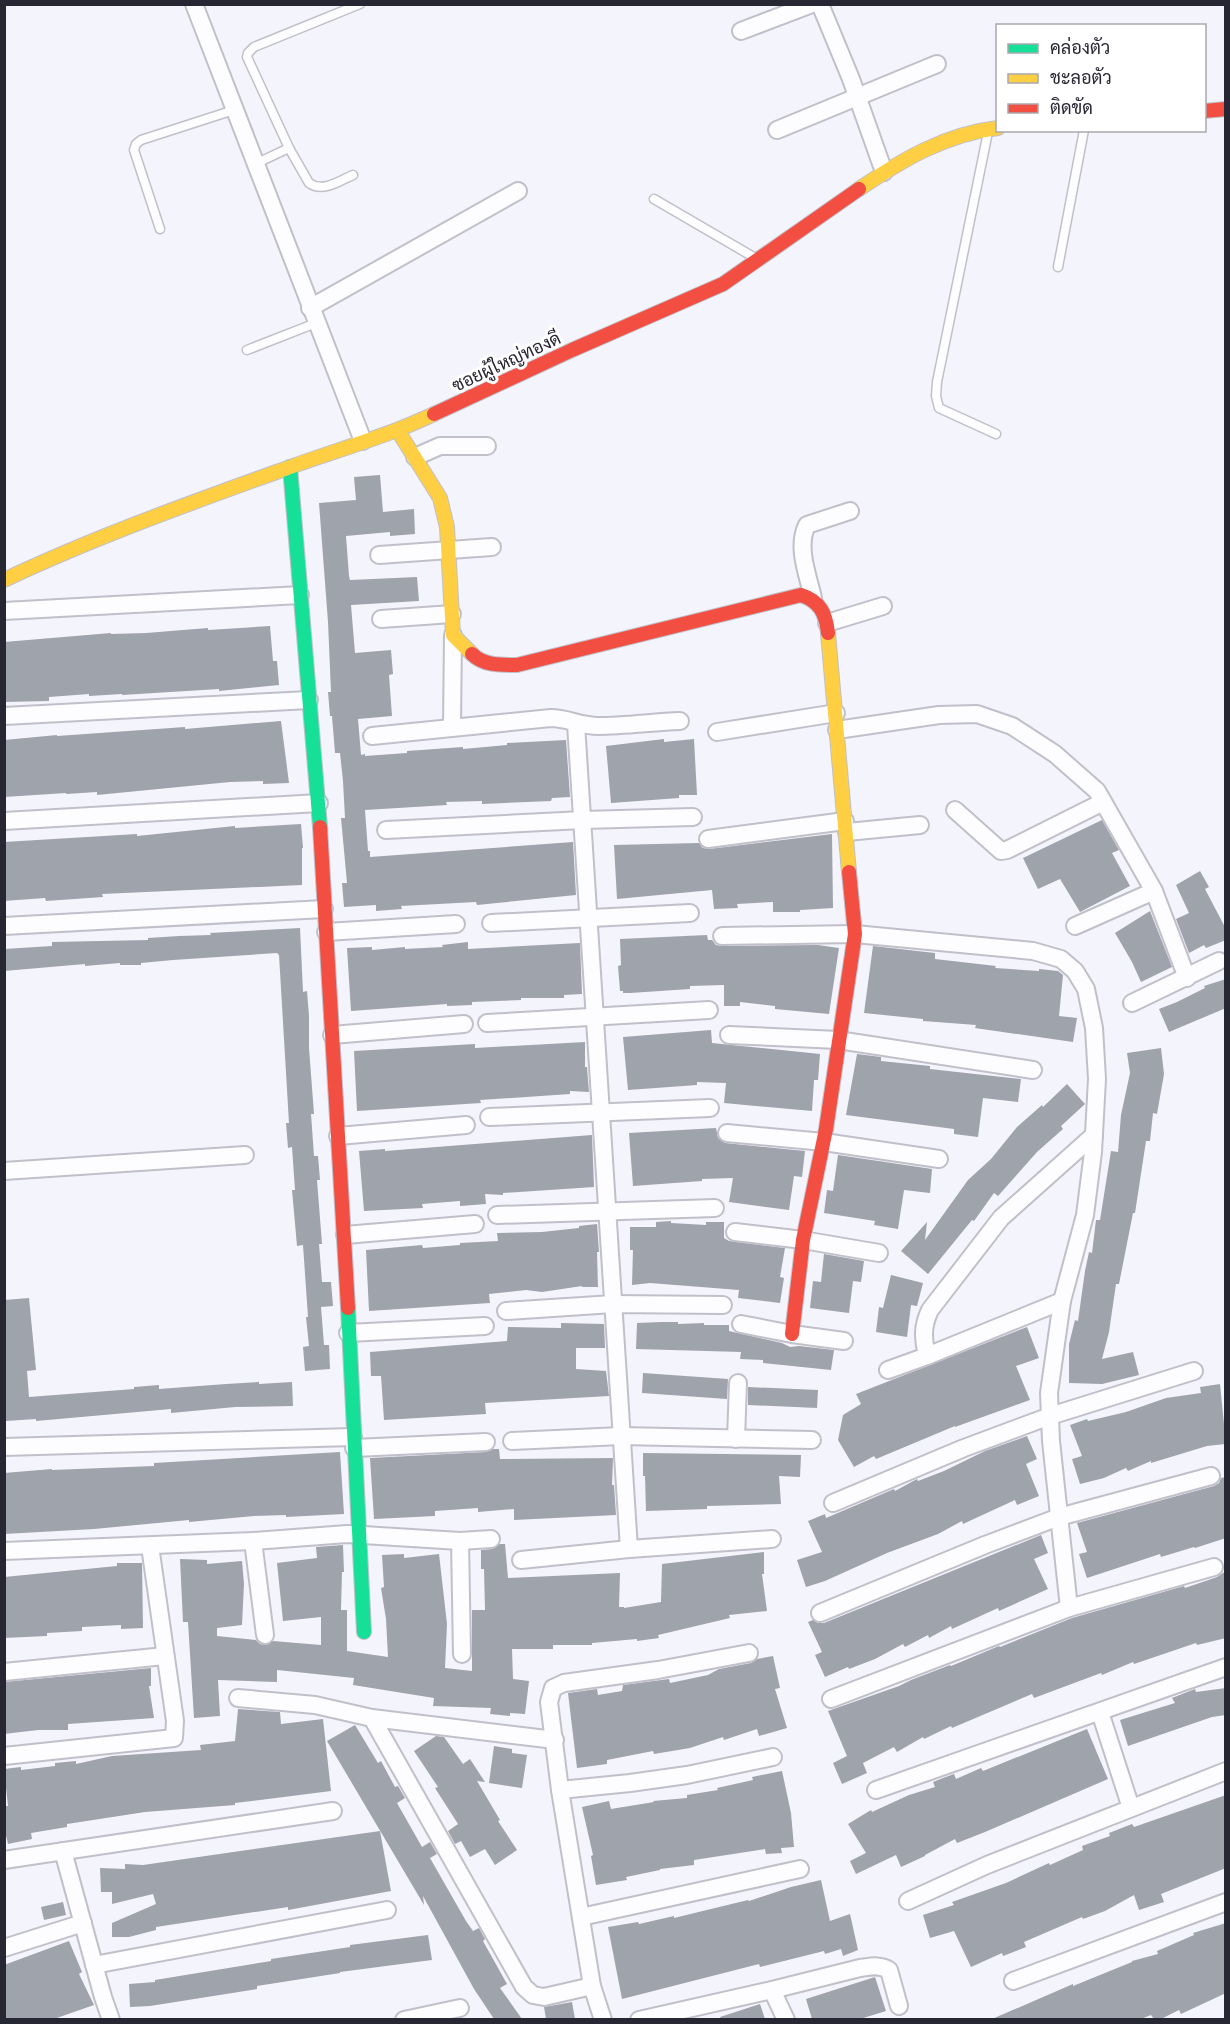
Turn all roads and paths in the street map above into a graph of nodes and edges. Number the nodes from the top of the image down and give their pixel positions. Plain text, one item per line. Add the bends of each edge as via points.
1 (194, 4) edge
2 (360, 4) edge
3 (812, 4) edge
4 (820, 4) edge
5 (741, 31) dead end
6 (937, 64) dead end
7 (858, 97) junction
8 (1226, 109) edge
9 (234, 110) junction
10 (1206, 111) edge
11 (993, 129) edge
12 (777, 130) dead end
13 (1084, 132) edge
14 (289, 148) junction
15 (255, 164) junction
16 (884, 172) junction
17 (353, 175) dead end
18 (518, 191) dead end
19 (654, 200) dead end
20 (160, 229) dead end
21 (758, 259) junction
22 (1058, 267) dead end
23 (313, 315) junction
24 (247, 350) dead end
25 (398, 431) junction
26 (996, 434) dead end
27 (363, 441) junction
28 (487, 446) dead end
29 (414, 457) junction
30 (291, 467) junction
31 (850, 511) dead end
32 (492, 547) dead end
33 (449, 549) junction
34 (379, 555) dead end
35 (4, 580) edge
36 (300, 595) junction
37 (813, 598) junction
38 (883, 606) dead end
39 (4, 611) edge
40 (452, 614) junction
41 (381, 619) dead end
42 (827, 623) junction
43 (453, 635) junction
44 (309, 700) junction
45 (836, 713) junction
46 (4, 716) edge
47 (680, 721) dead end
48 (576, 724) junction
49 (452, 727) junction
50 (837, 730) junction
51 (717, 732) dead end
52 (372, 736) dead end
53 (1103, 802) junction
54 (319, 803) junction
55 (955, 810) dead end
56 (693, 817) dead end
57 (583, 820) junction
58 (4, 821) edge
59 (920, 825) dead end
60 (846, 826) junction
61 (386, 830) dead end
62 (708, 839) dead end
63 (1154, 891) junction
64 (324, 909) junction
65 (690, 913) dead end
66 (589, 918) junction
67 (491, 923) dead end
68 (456, 924) dead end
69 (4, 926) edge
70 (1076, 926) dead end
71 (326, 932) junction
72 (855, 934) junction
73 (722, 936) dead end
74 (1219, 961) dead end
75 (1187, 978) junction
76 (1132, 1003) dead end
77 (709, 1010) dead end
78 (595, 1016) junction
79 (487, 1023) dead end
80 (464, 1024) dead end
81 (332, 1035) junction
82 (729, 1035) dead end
83 (838, 1040) junction
84 (1032, 1070) dead end
85 (710, 1108) dead end
86 (601, 1113) junction
87 (489, 1117) dead end
88 (466, 1125) dead end
89 (727, 1133) dead end
90 (1094, 1135) junction
91 (338, 1136) junction
92 (824, 1142) junction
93 (246, 1155) dead end
94 (939, 1159) dead end
95 (4, 1171) edge
96 (715, 1208) dead end
97 (607, 1211) junction
98 (497, 1215) dead end
99 (475, 1224) dead end
100 (735, 1232) dead end
101 (345, 1235) junction
102 (803, 1240) junction
103 (879, 1253) dead end
104 (1062, 1301) junction
105 (613, 1304) junction
106 (723, 1305) dead end
107 (506, 1311) dead end
108 (741, 1324) dead end
109 (485, 1326) dead end
110 (348, 1333) junction
111 (792, 1334) junction
112 (844, 1341) dead end
113 (927, 1356) junction
114 (888, 1370) dead end
115 (1194, 1371) dead end
116 (738, 1383) dead end
117 (1050, 1416) junction
118 (621, 1436) junction
119 (736, 1439) junction
120 (812, 1440) dead end
121 (512, 1441) dead end
122 (353, 1442) junction
123 (486, 1442) dead end
124 (4, 1447) edge
125 (1211, 1476) dead end
126 (833, 1503) dead end
127 (1059, 1517) junction
128 (358, 1535) junction
129 (491, 1539) dead end
130 (772, 1539) dead end
131 (253, 1541) junction
132 (460, 1541) junction
133 (150, 1546) junction
134 (628, 1549) junction
135 (4, 1551) edge
136 (521, 1560) dead end
137 (1214, 1568) dead end
138 (1070, 1608) junction
139 (820, 1613) dead end
140 (364, 1632) dead end
141 (265, 1635) dead end
142 (748, 1653) dead end
143 (462, 1654) dead end
144 (165, 1656) junction
145 (1226, 1667) edge
146 (4, 1672) edge
147 (238, 1698) dead end
148 (831, 1699) dead end
149 (1100, 1712) junction
150 (372, 1718) junction
151 (555, 1740) junction
152 (4, 1756) edge
153 (773, 1757) dead end
154 (1226, 1771) edge
155 (560, 1790) junction
156 (876, 1790) dead end
157 (1131, 1808) junction
158 (333, 1811) dead end
159 (63, 1851) junction
160 (4, 1860) edge
161 (801, 1869) dead end
162 (908, 1901) dead end
163 (1226, 1902) edge
164 (387, 1910) dead end
165 (581, 1917) junction
166 (83, 1923) junction
167 (4, 1948) edge
168 (94, 1965) junction
169 (1013, 1981) dead end
170 (592, 1986) junction
171 (772, 1990) junction
172 (899, 2006) dead end
173 (460, 2008) dead end
174 (111, 2019) edge
175 (404, 2019) edge
176 (603, 2019) edge
177 (639, 2019) edge
178 (786, 2019) edge

1 - 9 street
2 - 14 lane via 248,53
3 - 5 street
4 - 7 street
6 - 7 street
7 - 12 street
7 - 16 street
8 - 10 street
9 - 15 street
9 - 20 lane via 136,144 134,150
11 - 16 street, ซอยผู้ใหญ่ทองดี via 936,144
11 - 26 lane via 936,396 939,408
13 - 22 lane
14 - 15 lane
14 - 17 lane via 314,186 320,188
15 - 23 street
16 - 21 street, ซอยผู้ใหญ่ทองดี
18 - 23 street
19 - 21 lane
21 - 25 street, ซอยผู้ใหญ่ทองดี via 723,284
23 - 24 lane
23 - 27 street
25 - 27 street, ซอยผู้ใหญ่ทองดี
25 - 29 street
27 - 30 street, ซอยผู้ใหญ่ทองดี
28 - 29 street via 440,446
29 - 33 street via 440,498
30 - 35 street, ซอยผู้ใหญ่ทองดี via 57,555
30 - 36 street
31 - 37 street via 807,525 802,534
32 - 33 street
33 - 34 street
33 - 40 street
36 - 39 street
36 - 44 street
37 - 42 street via 823,608
37 - 43 street via 801,595 517,665 478,660
38 - 42 street
40 - 41 street
40 - 43 street
42 - 45 street
43 - 49 street
44 - 46 street
44 - 54 street
45 - 50 street
45 - 51 street
47 - 48 street
48 - 49 street via 551,718
48 - 57 street
49 - 52 street
50 - 53 street via 939,715 977,714 1012,726 1055,754 1097,791
50 - 60 street
53 - 55 street via 1001,851
53 - 63 street
54 - 58 street
54 - 64 street
56 - 57 street
57 - 61 street
57 - 66 street
59 - 60 street
60 - 62 street
60 - 72 street
63 - 70 street
63 - 75 street
64 - 69 street
64 - 71 street
65 - 66 street
66 - 67 street
66 - 78 street
68 - 71 street
71 - 81 street
72 - 73 street
72 - 83 street
72 - 90 street via 1032,951 1061,959 1075,971 1086,989 1094,1028
74 - 75 street
75 - 76 street
77 - 78 street
78 - 79 street
78 - 86 street
80 - 81 street
81 - 91 street
82 - 83 street
83 - 84 street
83 - 92 street
85 - 86 street
86 - 87 street
86 - 97 street
88 - 91 street
89 - 92 street
90 - 104 street via 1085,1215
90 - 113 street via 1001,1218 930,1310 922,1338
91 - 101 street
92 - 94 street
92 - 102 street
93 - 95 street
96 - 97 street
97 - 98 street
97 - 105 street
99 - 101 street
100 - 102 street
101 - 110 street
102 - 103 street
102 - 111 street
104 - 113 street
104 - 117 street via 1049,1393
105 - 106 street
105 - 107 street
105 - 118 street
108 - 111 street
109 - 110 street
110 - 122 street
111 - 112 street
113 - 114 street
115 - 117 street
116 - 119 street
117 - 126 street
117 - 127 street
118 - 119 street
118 - 121 street
118 - 134 street
119 - 120 street
122 - 123 street
122 - 124 street
122 - 128 street
125 - 127 street
127 - 138 street
127 - 139 street
128 - 131 street
128 - 132 street
128 - 140 street
129 - 132 street
130 - 134 street
131 - 133 street
131 - 141 street
132 - 143 street
133 - 135 street
133 - 144 street
134 - 136 street
137 - 138 street
138 - 148 street
142 - 151 street via 564,1683 553,1688 549,1702
144 - 146 street
144 - 152 street via 174,1738
145 - 149 street
147 - 150 street via 315,1705
149 - 156 street
149 - 157 street
150 - 151 street
150 - 170 street via 524,1987 533,1995 544,1997
151 - 155 street
153 - 155 street via 687,1775
154 - 157 street
155 - 165 street
157 - 162 street
158 - 159 street
159 - 160 street
159 - 166 street
161 - 165 street
163 - 169 street
164 - 168 street
165 - 170 street
166 - 167 street
166 - 168 street
168 - 174 street
170 - 176 street
171 - 172 street via 860,1968 884,1967 889,1970
171 - 177 street
171 - 178 street
173 - 175 street

